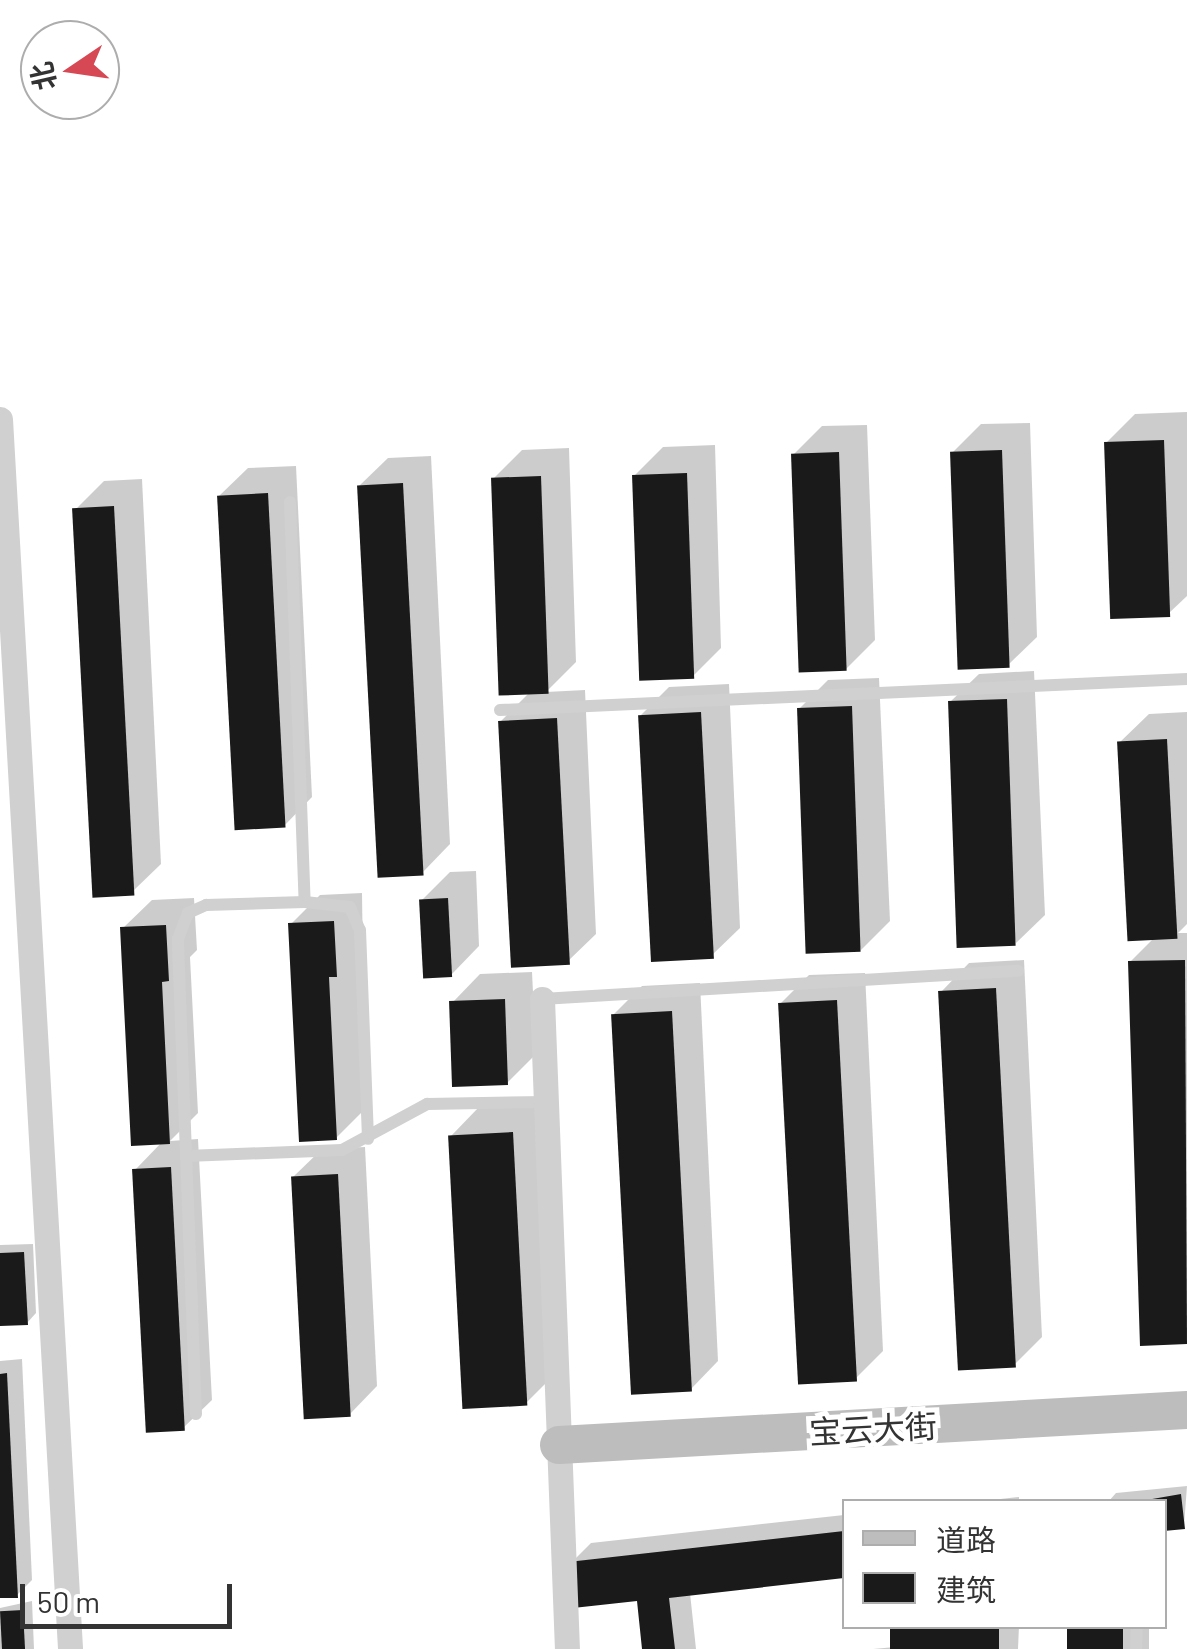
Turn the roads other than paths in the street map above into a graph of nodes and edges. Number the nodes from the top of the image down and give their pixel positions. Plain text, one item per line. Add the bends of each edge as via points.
1 (0, 419) edge
2 (290, 502) dead end
3 (1187, 680) edge
4 (500, 710) dead end
5 (305, 902) junction
6 (1018, 971) dead end
7 (542, 999) joint
8 (546, 1102) junction
9 (368, 1139) junction
10 (186, 1156) junction
11 (1187, 1410) edge
12 (196, 1414) dead end
13 (559, 1445) junction
14 (70, 1649) edge
15 (566, 1649) edge

1 - 14 street
2 - 5 lane
3 - 4 lane
5 - 9 lane via 350,907 360,930
5 - 10 lane via 206,905 188,913 181,928
6 - 7 lane
7 - 8 street
8 - 9 lane via 427,1104
8 - 13 street
9 - 10 lane via 342,1150
10 - 12 lane
11 - 13 street, 宝云大街
13 - 15 street

